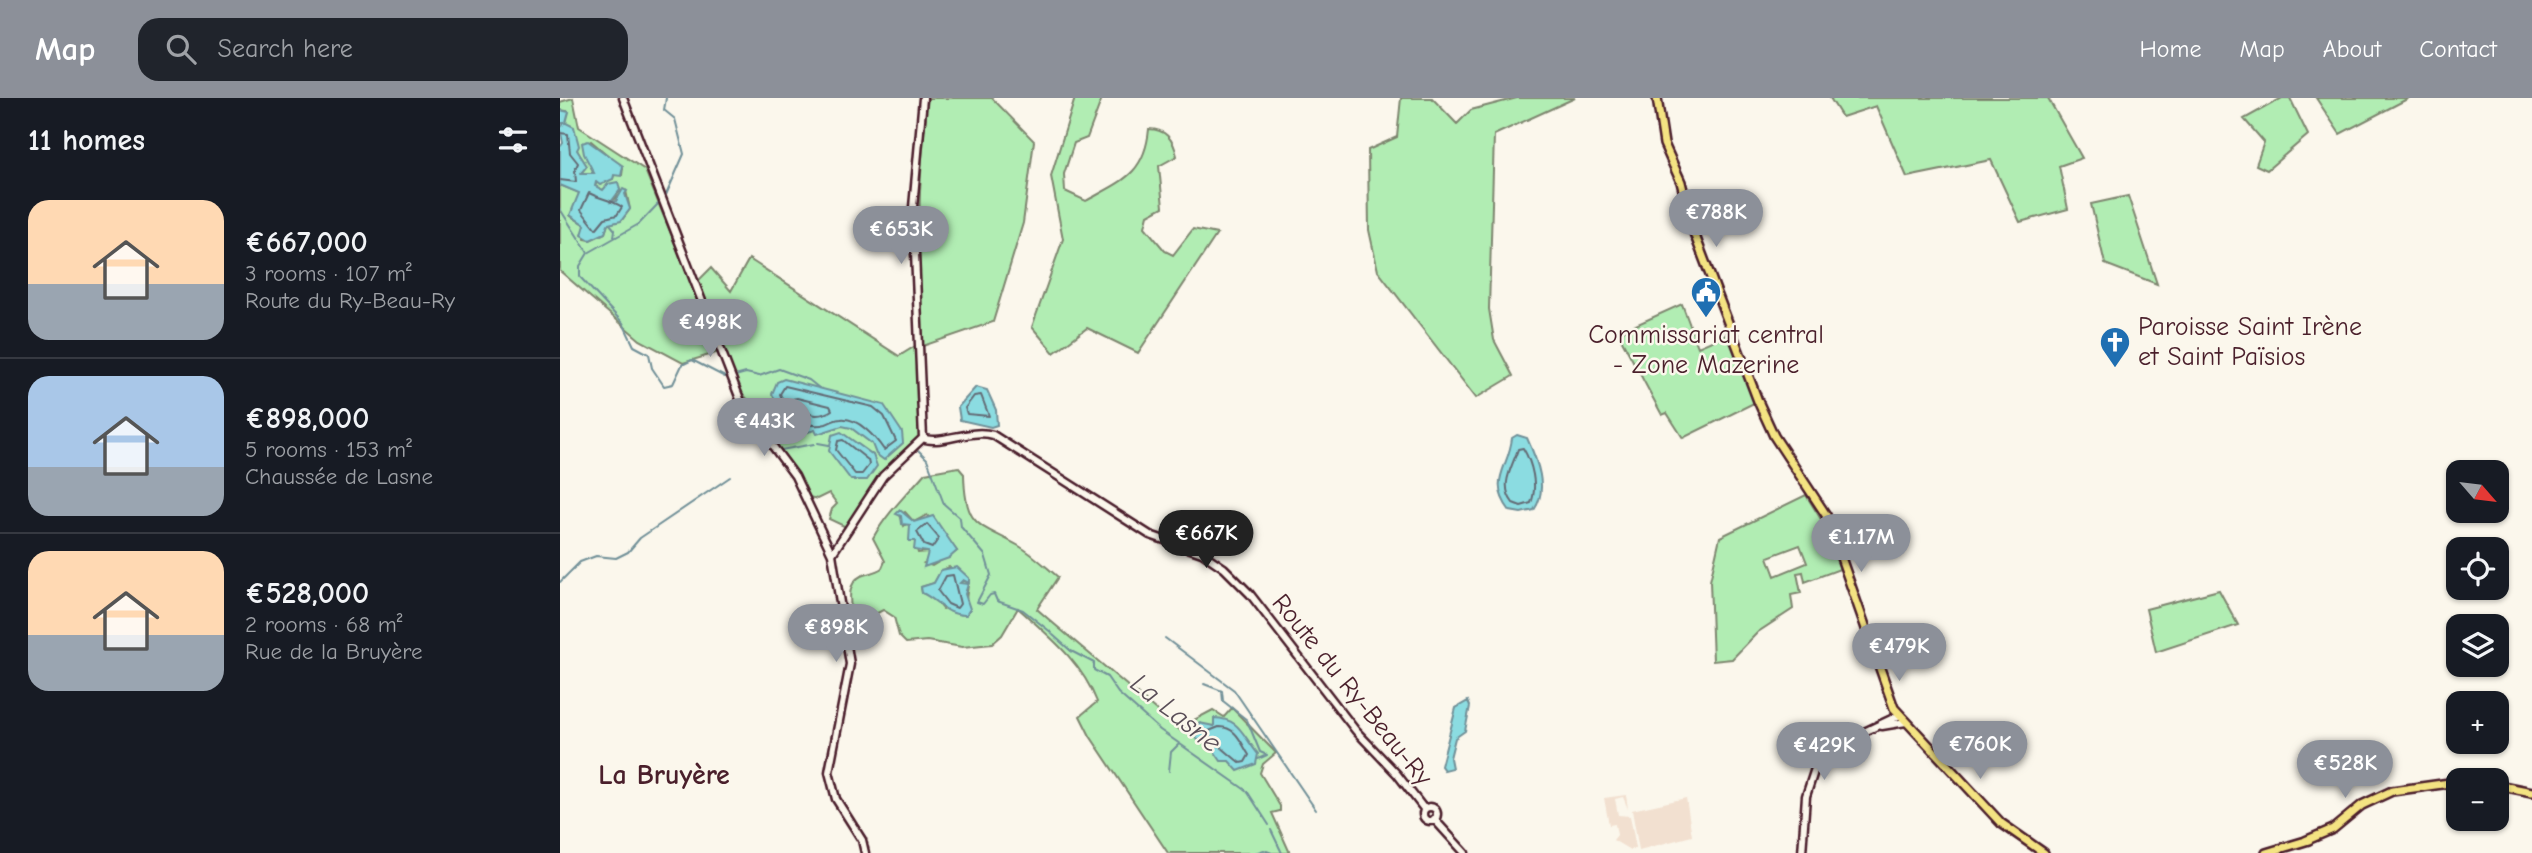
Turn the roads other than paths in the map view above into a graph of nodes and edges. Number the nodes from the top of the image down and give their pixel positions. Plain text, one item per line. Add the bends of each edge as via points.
1 (623, 98) edge
2 (923, 98) edge
3 (1657, 98) edge
4 (923, 438) junction
5 (844, 536) junction
6 (828, 544) junction
7 (832, 554) junction
8 (1900, 715) junction
9 (1906, 722) junction
10 (1882, 726) junction
11 (2446, 783) edge
12 (2509, 787) edge
13 (2532, 792) edge
14 (865, 853) edge
15 (1465, 853) edge
16 (1802, 853) edge
17 (2044, 853) edge
18 (2266, 853) edge

1 - 6 street via 740,400 747,402 745,410 790,469
2 - 4 street via 913,207
3 - 8 main road via 1664,144 1758,401 1774,436 1831,528 1881,676
4 - 5 street via 883,476
4 - 15 street, Route du Ry-Beau-Ry via 931,442 967,433 993,435 1150,536 1217,561 1250,594 1356,732 1397,775 1424,809 1425,820 1434,819
5 - 6 street
5 - 7 street
6 - 7 street
7 - 14 street via 850,664 829,772 836,799 862,840
8 - 9 main road
8 - 10 street
9 - 10 street
9 - 17 main road via 2001,823
10 - 16 street via 1820,753 1806,796
11 - 18 main road via 2397,790 2368,802 2337,826
12 - 13 main road

